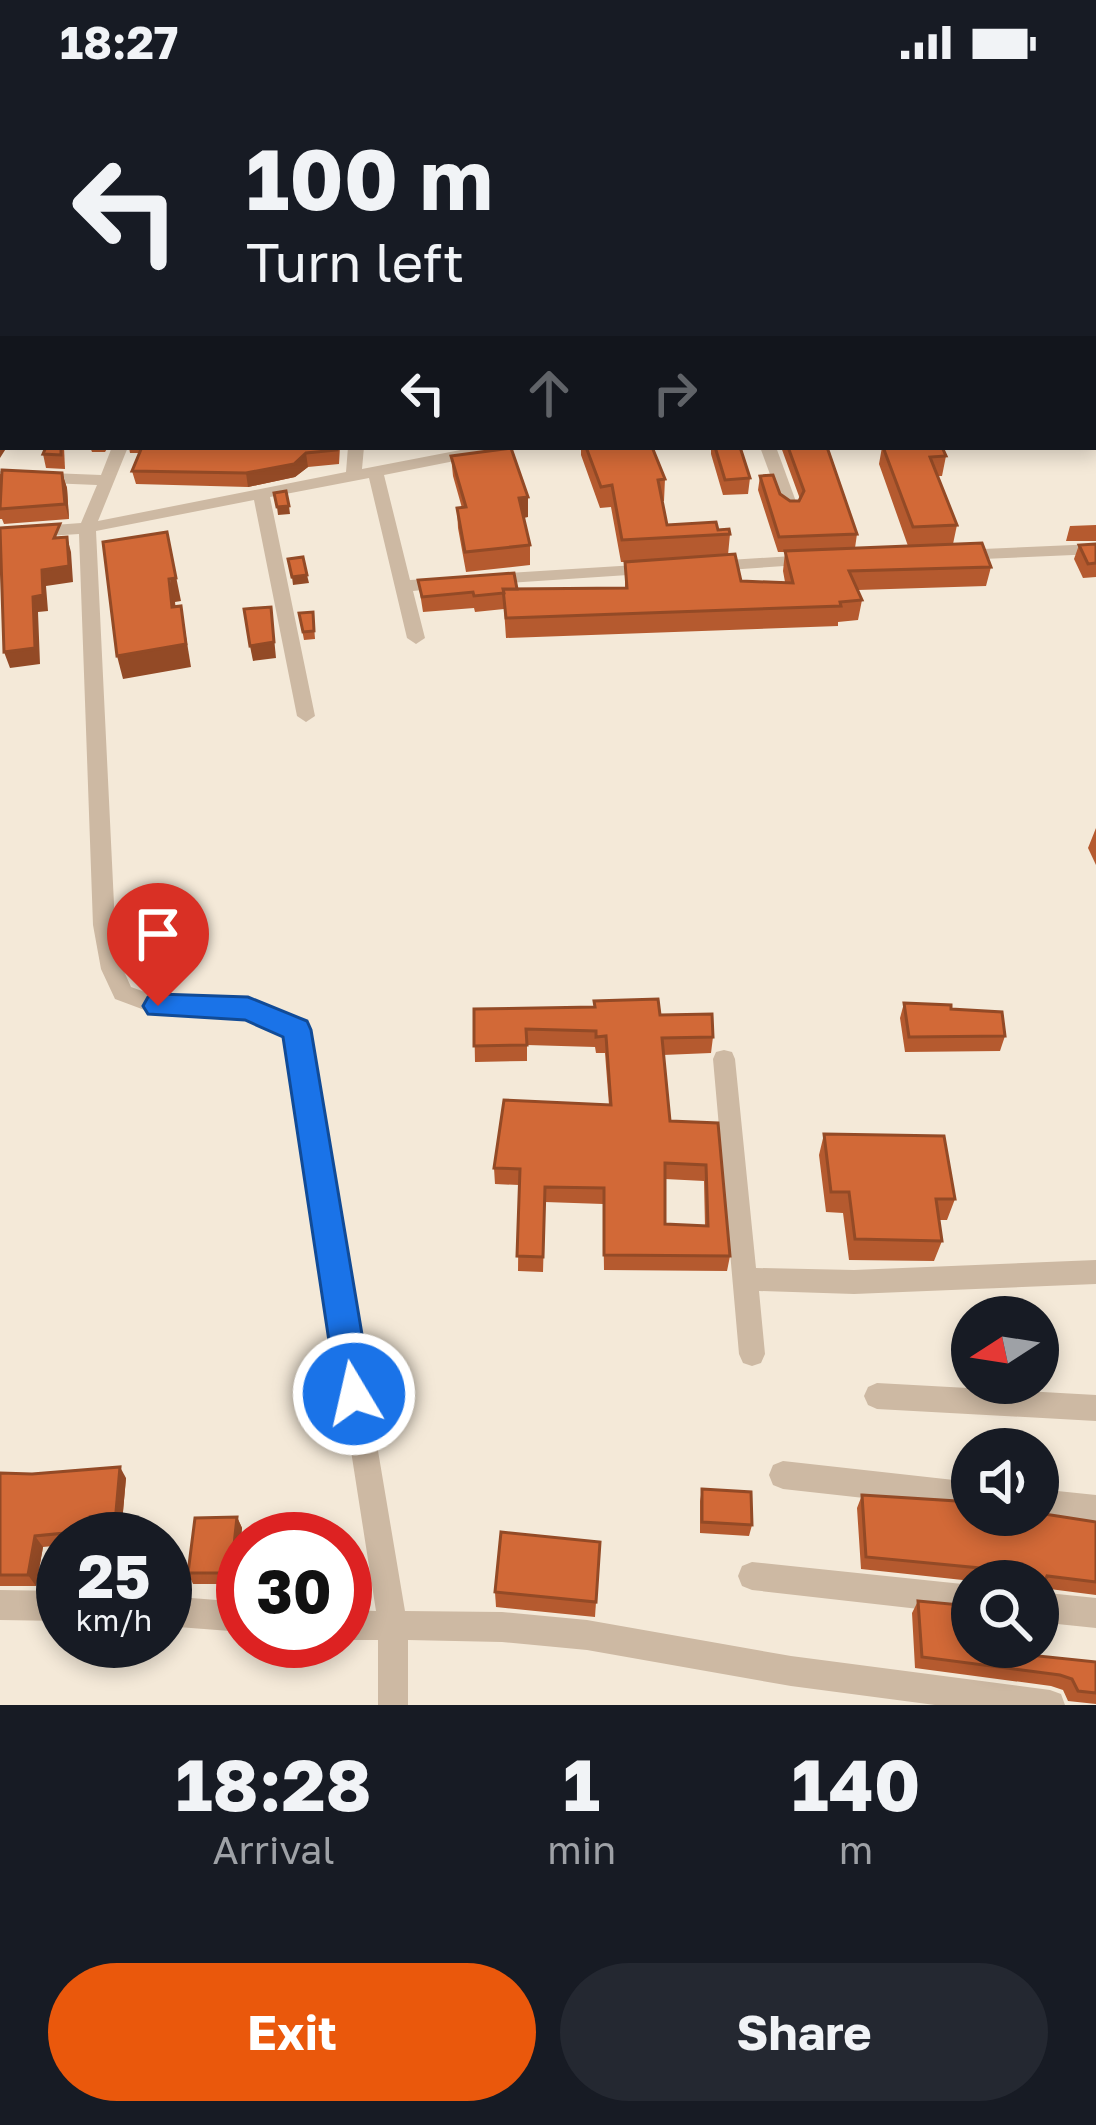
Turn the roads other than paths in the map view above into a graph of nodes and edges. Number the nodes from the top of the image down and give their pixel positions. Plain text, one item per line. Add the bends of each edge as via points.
1 (118, 450) edge
2 (356, 450) edge
3 (484, 450) edge
4 (769, 450) edge
5 (375, 471) junction
6 (354, 475) junction
7 (0, 476) edge
8 (106, 480) junction
9 (261, 494) junction
10 (790, 507) edge
11 (87, 529) junction
12 (0, 534) edge
13 (1096, 549) edge
14 (934, 556) edge
15 (823, 560) edge
16 (702, 566) edge
17 (679, 567) edge
18 (403, 586) junction
19 (416, 638) dead end
20 (306, 716) dead end
21 (724, 1059) dead end
22 (1096, 1272) edge
23 (745, 1279) junction
24 (752, 1354) dead end
25 (877, 1396) dead end
26 (1096, 1408) edge
27 (783, 1474) dead end
28 (951, 1494) edge
29 (1059, 1506) edge
30 (1096, 1510) edge
31 (752, 1576) dead end
32 (951, 1598) edge
33 (0, 1605) edge
34 (36, 1606) edge
35 (1059, 1609) edge
36 (1096, 1613) edge
37 (372, 1627) edge
38 (394, 1628) junction
39 (393, 1705) edge
40 (1050, 1705) edge

1 - 8 street
2 - 6 street
3 - 5 street
4 - 10 street
5 - 6 street
5 - 18 street
6 - 9 street
7 - 8 street
8 - 11 street
9 - 11 street
9 - 20 street
11 - 12 street
11 - 38 street via 112,969 123,993 158,1006 248,1009 296,1030
13 - 14 street
15 - 16 street
17 - 18 street
18 - 19 street
21 - 23 street
22 - 23 street
23 - 24 street
25 - 26 street
27 - 28 street
29 - 30 street
31 - 32 street
33 - 34 street
35 - 36 street
37 - 38 street
38 - 39 street
38 - 40 street via 586,1635

